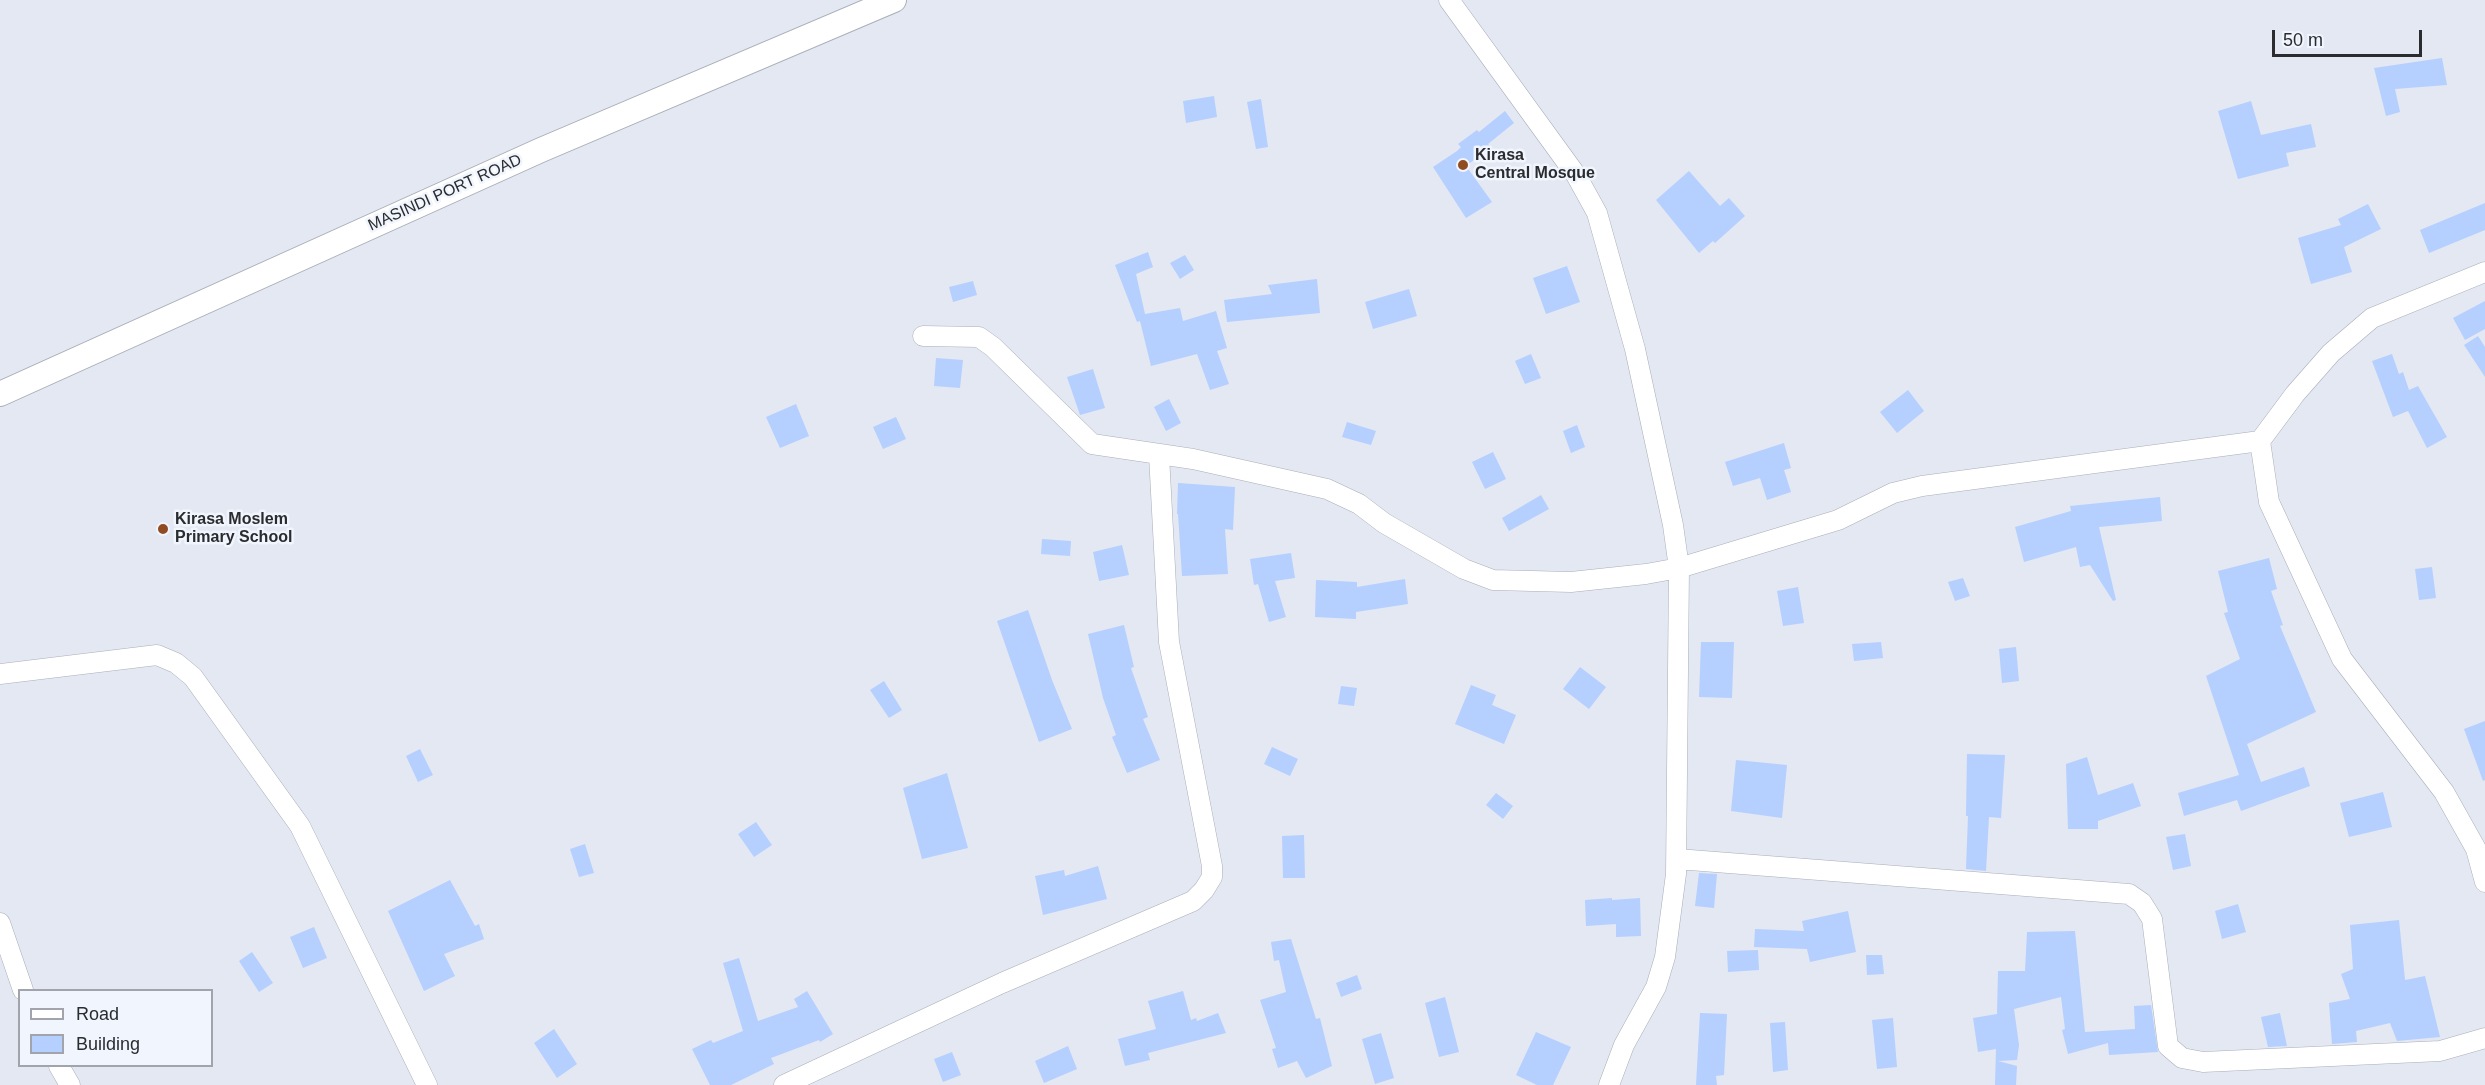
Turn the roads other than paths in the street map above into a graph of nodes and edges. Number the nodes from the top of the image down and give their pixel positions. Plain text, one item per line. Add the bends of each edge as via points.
1 (894, 0) edge
2 (1449, 0) edge
3 (2485, 272) edge
4 (923, 336) dead end
5 (0, 394) edge
6 (2260, 441) junction
7 (1159, 454) junction
8 (1679, 568) junction
9 (0, 675) edge
10 (1677, 859) junction
11 (2485, 882) edge
12 (0, 923) edge
13 (23, 989) edge
14 (2485, 1038) edge
15 (60, 1067) edge
16 (70, 1085) edge
17 (427, 1085) edge
18 (784, 1085) edge
19 (1609, 1085) edge

1 - 5 main road, MASINDI PORT ROAD via 541,150
2 - 8 street via 1576,175 1597,213 1640,371 1665,481
3 - 6 street via 2372,318 2331,353
4 - 7 street via 979,337 1092,444
6 - 8 street via 1922,486 1893,494 1838,520
6 - 11 street via 2269,502 2342,659 2444,792 2476,849
7 - 8 street via 1327,489 1359,504 1464,569 1493,580 1571,582
7 - 18 street via 1169,642 1212,877 1193,901 1002,983
8 - 10 street
9 - 17 street via 157,655 176,663 193,677 300,826
10 - 14 street via 2129,894 2142,903 2152,919 2168,1046 2182,1058 2203,1062 2440,1051
10 - 19 street via 1665,957 1656,987 1624,1045
12 - 13 street
15 - 16 street

